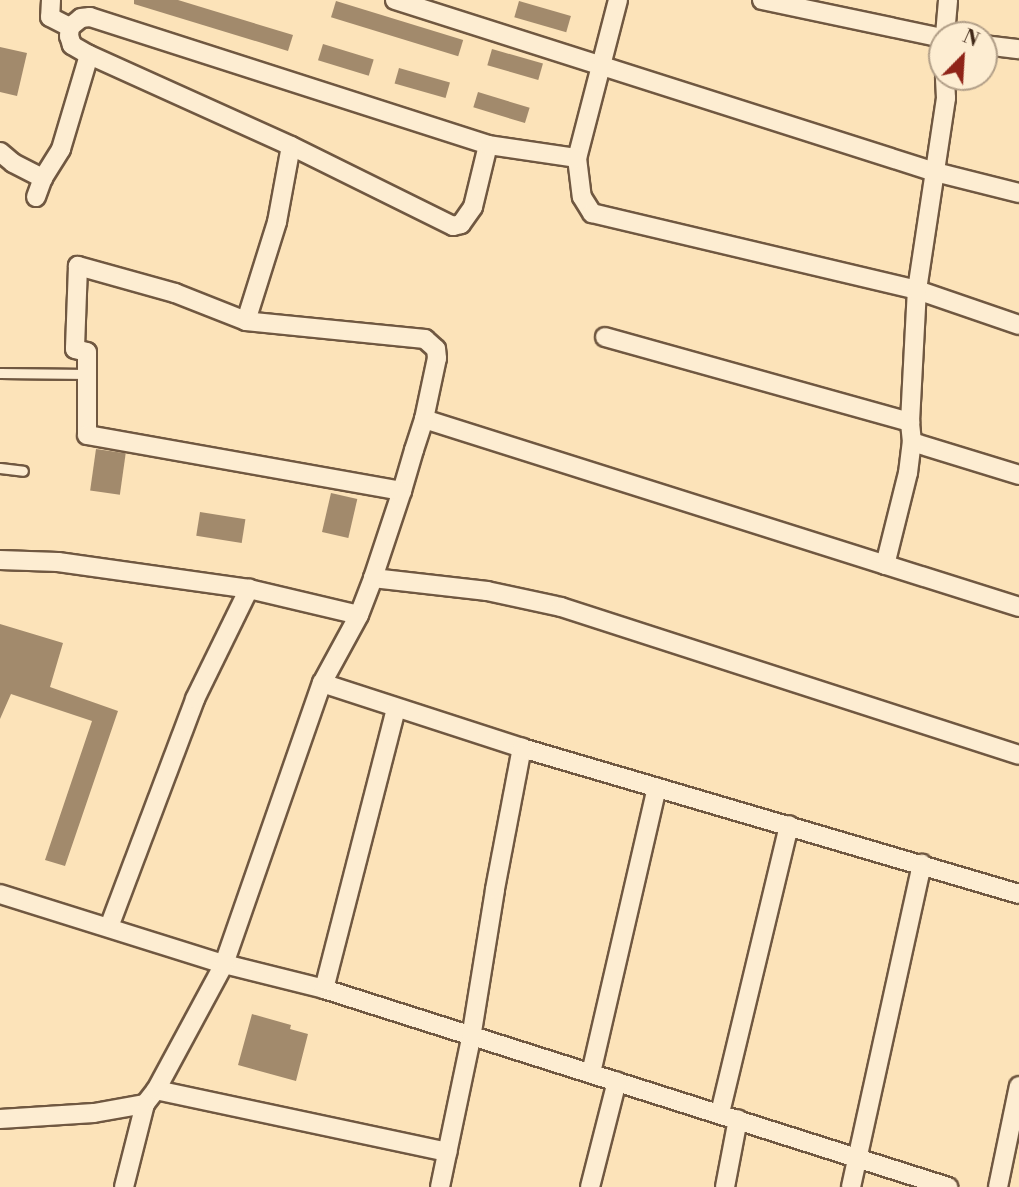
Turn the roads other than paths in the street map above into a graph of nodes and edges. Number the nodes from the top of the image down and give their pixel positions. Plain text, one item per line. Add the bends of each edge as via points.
1 (51, 0) edge
2 (395, 0) edge
3 (618, 0) edge
4 (762, 0) edge
5 (948, 0) edge
6 (946, 21) edge
7 (70, 27) junction
8 (928, 33) edge
9 (998, 47) edge
10 (1019, 49) edge
11 (89, 55) junction
12 (602, 68) junction
13 (946, 91) edge
14 (488, 145) junction
15 (291, 146) junction
16 (0, 152) edge
17 (577, 158) junction
18 (935, 172) junction
19 (43, 177) junction
20 (1019, 193) edge
21 (36, 197) dead end
22 (917, 290) junction
23 (246, 321) junction
24 (1019, 325) edge
25 (605, 337) dead end
26 (0, 373) edge
27 (88, 374) junction
28 (425, 419) junction
29 (910, 422) junction
30 (912, 442) junction
31 (0, 468) edge
32 (23, 471) dead end
33 (1019, 475) edge
34 (402, 491) junction
35 (0, 560) edge
36 (885, 565) junction
37 (373, 578) junction
38 (249, 589) junction
39 (1019, 607) edge
40 (359, 615) junction
41 (322, 683) junction
42 (396, 708) junction
43 (522, 748) junction
44 (1019, 755) edge
45 (657, 789) junction
46 (789, 825) junction
47 (922, 864) junction
48 (0, 894) edge
49 (1019, 894) edge
50 (109, 927) junction
51 (224, 964) junction
52 (324, 989) junction
53 (471, 1038) junction
54 (591, 1073) junction
55 (617, 1081) junction
56 (1019, 1086) edge
57 (151, 1097) junction
58 (720, 1113) junction
59 (0, 1119) edge
60 (738, 1119) junction
61 (447, 1152) junction
62 (857, 1157) junction
63 (124, 1187) edge
64 (440, 1187) edge
65 (590, 1187) edge
66 (725, 1187) edge
67 (851, 1187) edge
68 (948, 1187) edge
69 (998, 1187) edge

1 - 7 street via 50,17
2 - 12 street
3 - 12 street
4 - 8 street
5 - 6 street
7 - 11 street via 72,45
7 - 14 street via 80,18 90,17
9 - 10 street
11 - 15 street
11 - 19 street via 61,149
12 - 17 street
12 - 18 street
13 - 18 street
14 - 15 street via 473,207 461,224 453,226
14 - 17 street
15 - 23 street via 277,222
16 - 19 street
17 - 22 street via 582,197 592,214
18 - 20 street
18 - 22 street
19 - 21 street
22 - 24 street
22 - 29 street
23 - 27 street via 175,293 78,266 75,349 87,352
23 - 28 street via 425,339 436,349 437,358
25 - 29 street
26 - 27 lane
27 - 34 street via 87,435
28 - 34 street
28 - 36 street
29 - 30 street
30 - 33 street
30 - 36 street
31 - 32 lane
34 - 37 street
35 - 38 street via 58,562
36 - 39 street
37 - 40 street
37 - 44 street via 487,591 561,607
38 - 40 street
38 - 50 street via 195,699
40 - 41 street
41 - 42 street
41 - 51 street
42 - 43 street
42 - 52 street
43 - 45 street
43 - 53 street
45 - 46 street
45 - 54 street
46 - 47 street
46 - 58 street
47 - 49 street
47 - 62 street
48 - 50 street
50 - 51 street
51 - 52 street
51 - 57 street
52 - 53 street
53 - 54 street
53 - 61 street
54 - 55 street
55 - 58 street
55 - 65 street
56 - 69 street
57 - 59 street via 94,1113
57 - 61 street
57 - 63 street
58 - 60 street
60 - 62 street
60 - 66 street
61 - 64 street
62 - 67 street
62 - 68 street

